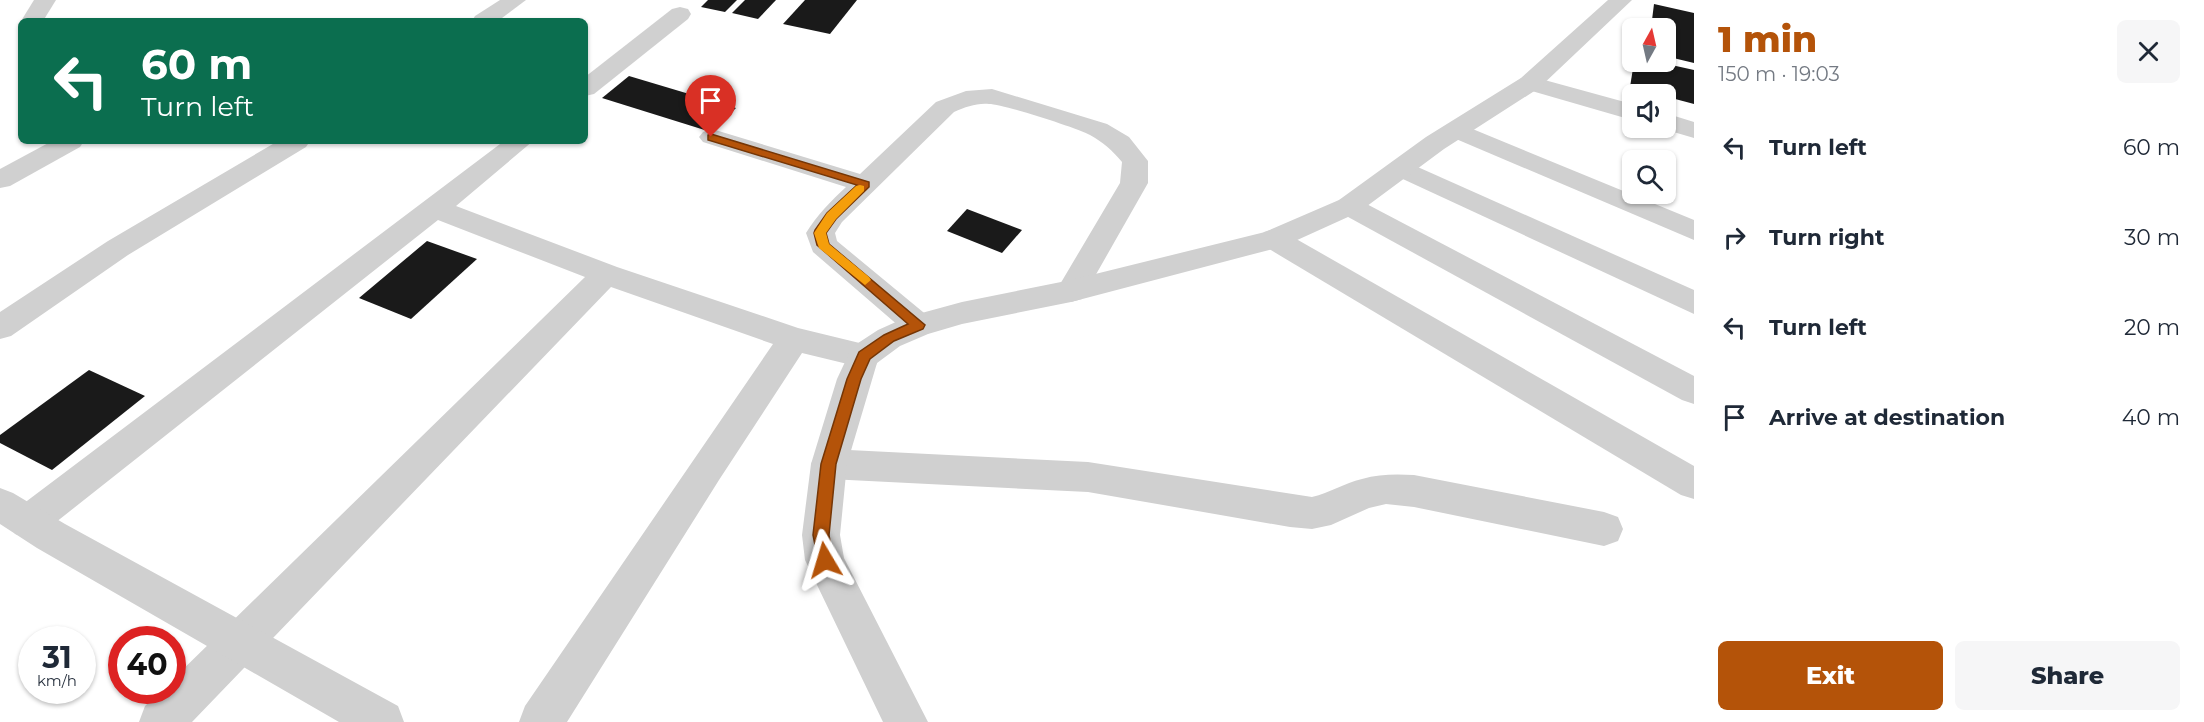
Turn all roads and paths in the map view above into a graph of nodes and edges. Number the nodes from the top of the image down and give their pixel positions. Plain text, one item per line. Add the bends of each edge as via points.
1 (45, 0) edge
2 (515, 0) edge
3 (1621, 0) edge
4 (680, 14) dead end
5 (34, 18) edge
6 (488, 18) edge
7 (1530, 83) junction
8 (588, 88) edge
9 (1622, 109) edge
10 (1676, 125) edge
11 (1694, 130) edge
12 (1458, 131) junction
13 (711, 137) dead end
14 (66, 144) edge
15 (285, 144) edge
16 (516, 144) edge
17 (1402, 168) junction
18 (0, 180) edge
19 (865, 184) junction
20 (1349, 206) junction
21 (435, 208) junction
22 (1694, 231) edge
23 (1274, 239) junction
24 (606, 274) junction
25 (1071, 291) junction
26 (1694, 303) edge
27 (918, 325) junction
28 (0, 328) edge
29 (794, 339) junction
30 (864, 356) junction
31 (1694, 391) edge
32 (829, 464) junction
33 (1694, 484) edge
34 (14, 513) edge
35 (1604, 529) dead end
36 (242, 643) junction
37 (161, 722) edge
38 (382, 722) edge
39 (542, 722) edge
40 (906, 722) edge

1 - 5 street
2 - 6 street
3 - 7 street
4 - 8 street
7 - 9 street
7 - 12 street
10 - 11 street
12 - 17 street
12 - 22 street
13 - 19 street
14 - 18 street
15 - 28 street via 118,248
16 - 21 street
17 - 20 street
17 - 26 street
19 - 25 street via 945,107 966,98 992,96 1098,129 1120,143 1136,161 1134,183
19 - 27 street via 831,216 820,233 823,245
20 - 23 street
20 - 31 street
21 - 24 street
21 - 34 street
23 - 25 street
23 - 33 street
24 - 29 street
24 - 36 street
25 - 27 street
27 - 30 street via 889,338
29 - 30 street
29 - 39 street
30 - 32 street
32 - 35 street via 1088,477 1312,513 1331,509 1362,494 1386,489 1414,491
32 - 40 street via 821,535 825,560
34 - 36 street
36 - 37 street
36 - 38 street

